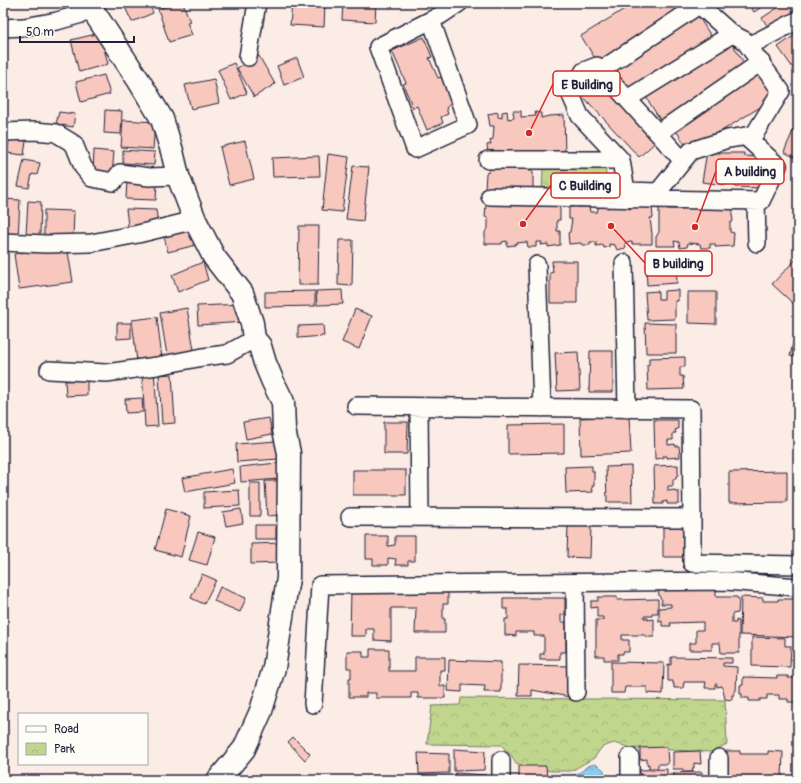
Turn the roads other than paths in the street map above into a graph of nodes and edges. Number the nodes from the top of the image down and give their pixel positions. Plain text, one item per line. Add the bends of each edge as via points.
1 (257, 3) edge
2 (459, 3) edge
3 (698, 4) edge
4 (90, 7) edge
5 (431, 20) junction
6 (798, 20) edge
7 (3, 28) edge
8 (732, 34) junction
9 (749, 46) junction
10 (248, 58) dead end
11 (761, 62) junction
12 (602, 70) junction
13 (627, 99) junction
14 (3, 132) edge
15 (658, 133) junction
16 (745, 136) junction
17 (488, 160) dead end
18 (621, 160) junction
19 (683, 161) junction
20 (178, 176) junction
21 (490, 196) dead end
22 (756, 201) junction
23 (195, 220) junction
24 (3, 242) edge
25 (757, 242) dead end
26 (624, 263) dead end
27 (537, 265) dead end
28 (254, 339) junction
29 (49, 370) dead end
30 (356, 406) dead end
31 (420, 407) junction
32 (542, 408) junction
33 (627, 409) junction
34 (350, 517) dead end
35 (420, 517) junction
36 (692, 518) junction
37 (798, 564) edge
38 (575, 583) junction
39 (798, 587) edge
40 (576, 692) dead end
41 (313, 704) dead end
42 (630, 757) dead end
43 (719, 758) dead end
44 (501, 760) dead end
45 (218, 780) edge
46 (501, 780) edge
47 (630, 780) edge
48 (719, 780) edge

1 - 10 street
2 - 5 street
3 - 8 street
3 - 12 street
4 - 7 street via 57,21
4 - 20 street via 162,118
5 - 5 street via 468,124 415,149 378,47
6 - 9 street
8 - 9 street via 744,40
8 - 13 street
9 - 11 street
11 - 15 street
11 - 16 street via 781,90 754,135
12 - 13 street
12 - 18 street via 596,66 584,71 570,93 580,116
13 - 15 street
14 - 20 street via 35,130 56,133 74,144 82,167 92,178 113,182 120,173 149,177
15 - 19 street
16 - 19 street via 691,151
16 - 22 street via 778,166 761,201
17 - 18 street
18 - 19 street via 626,191 658,192
20 - 23 street
21 - 22 street
22 - 25 street
23 - 24 street via 91,242
23 - 28 street via 214,258 242,294 252,323
26 - 33 street
27 - 32 street
28 - 29 street via 227,354 157,366 106,373
28 - 45 street via 260,346 283,402 284,430 289,453 288,578 274,668 261,711 244,749
30 - 31 street
31 - 32 street
31 - 35 street
32 - 33 street
33 - 36 street via 690,410
34 - 35 street
35 - 36 street
36 - 37 street via 692,563
38 - 39 street via 726,581
38 - 40 street
38 - 41 street via 320,585
42 - 47 street
43 - 48 street
44 - 46 street

